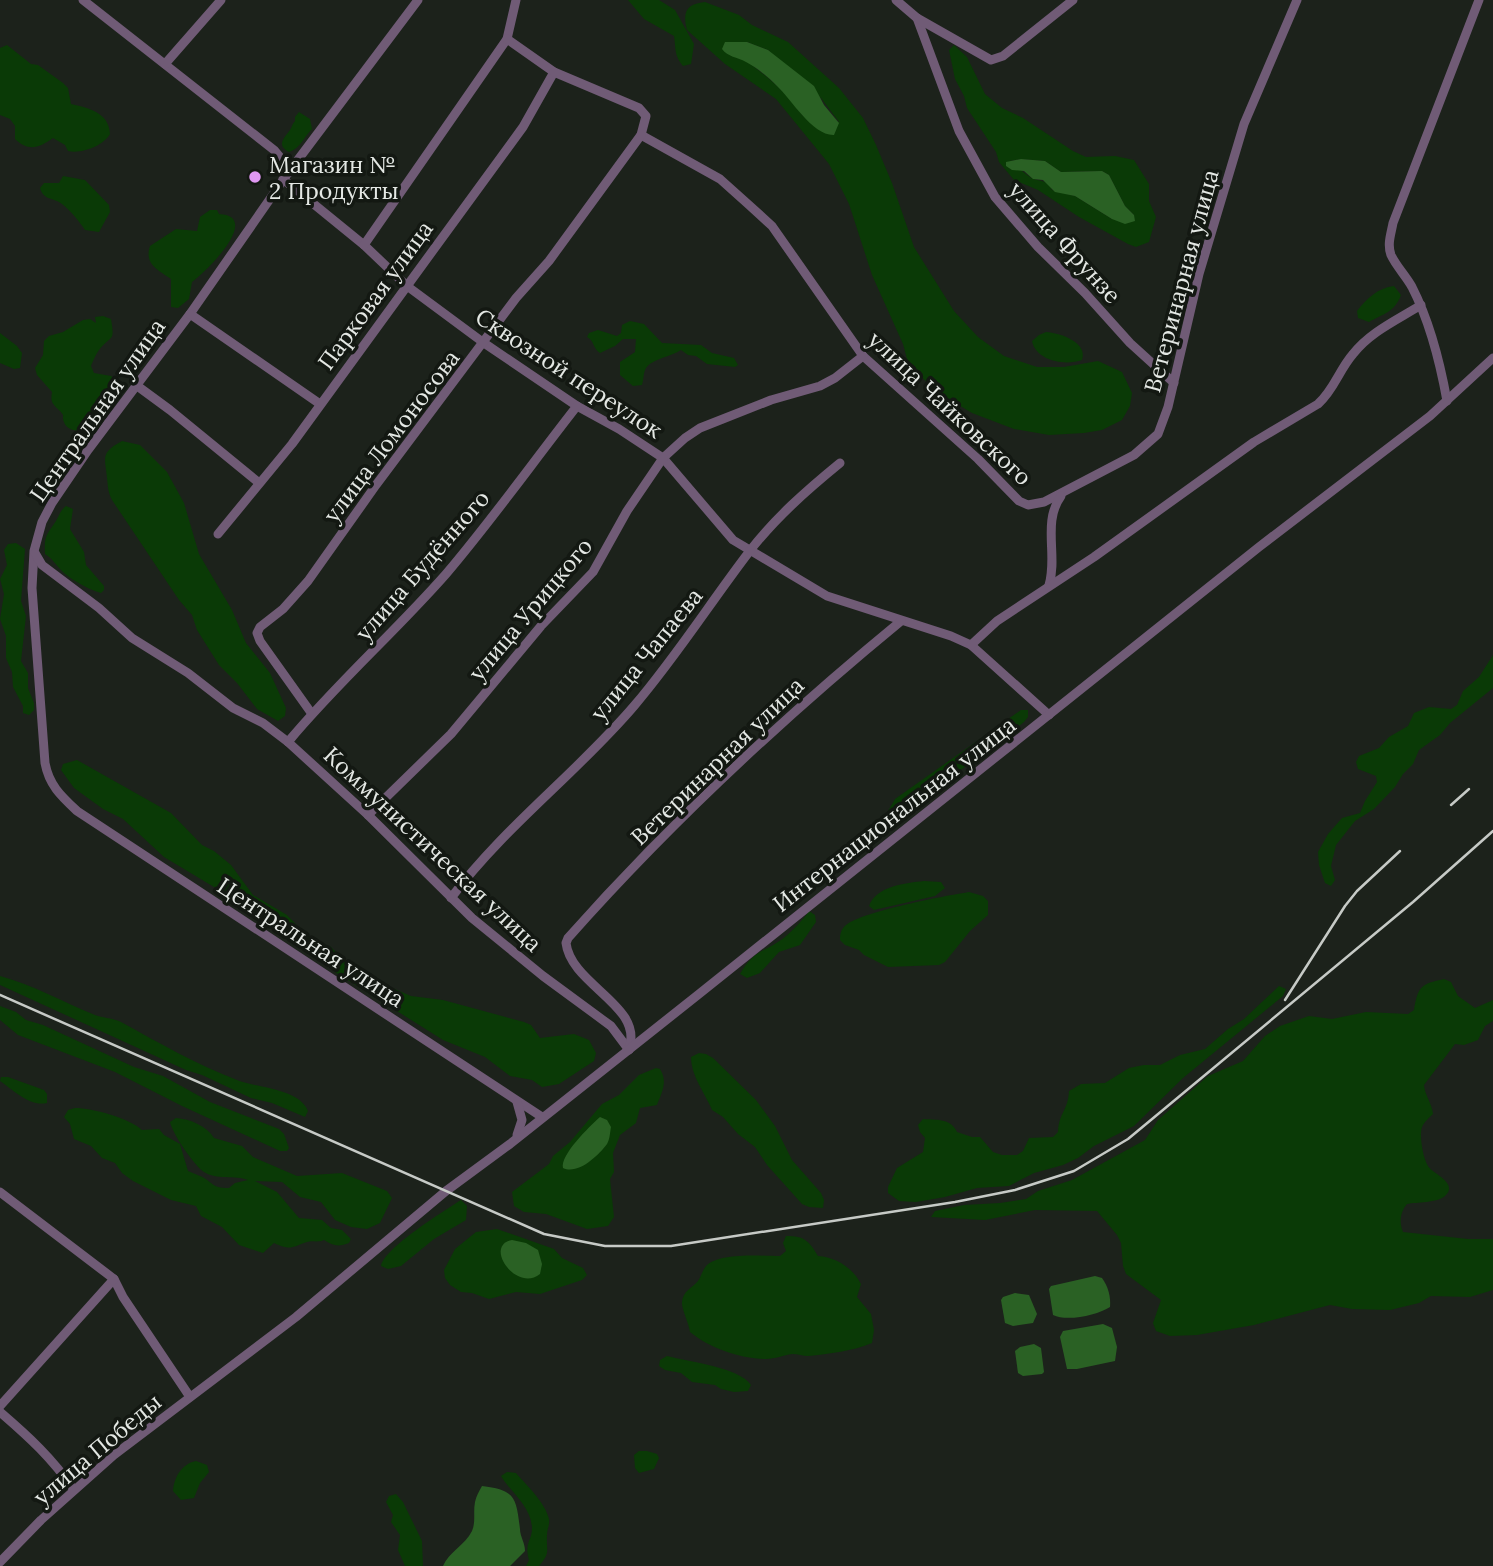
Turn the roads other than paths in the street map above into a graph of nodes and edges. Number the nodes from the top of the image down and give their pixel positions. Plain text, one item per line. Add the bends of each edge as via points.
1 (83, 0) edge
2 (221, 0) edge
3 (418, 0) edge
4 (516, 0) edge
5 (896, 0) edge
6 (1073, 0) edge
7 (1297, 0) edge
8 (1479, 0) edge
9 (917, 18) junction
10 (507, 39) junction
11 (165, 64) junction
12 (554, 72) junction
13 (641, 135) junction
14 (285, 176) junction
15 (364, 245) junction
16 (407, 286) junction
17 (1421, 305) junction
18 (190, 314) junction
19 (484, 343) junction
20 (863, 356) junction
21 (1493, 358) edge
22 (1174, 383) junction
23 (136, 386) junction
24 (1447, 401) junction
25 (320, 404) junction
26 (577, 406) junction
27 (663, 458) junction
28 (840, 463) dead end
29 (258, 482) junction
30 (1061, 496) junction
31 (1028, 505) joint
32 (218, 534) dead end
33 (750, 550) junction
34 (34, 551) junction
35 (1049, 585) junction
36 (901, 621) junction
37 (971, 645) junction
38 (312, 714) junction
39 (1049, 715) junction
40 (288, 742) junction
41 (368, 815) junction
42 (451, 898) junction
43 (629, 1050) junction
44 (516, 1101) junction
45 (542, 1117) junction
46 (510, 1144) junction
47 (0, 1192) edge
48 (365, 1258) joint
49 (114, 1279) junction
50 (190, 1397) junction
51 (0, 1406) edge
52 (0, 1412) edge
53 (74, 1490) junction
54 (0, 1562) edge

1 - 11 street, Сквозной переулок
2 - 11 street
3 - 14 street, Центральная улица
4 - 10 street
5 - 9 street, улица Фрунзе
6 - 9 street via 1003,56 991,60
7 - 22 street, Ветеринарная улица via 1244,124 1199,274
8 - 17 street via 1388,243
9 - 22 street, улица Фрунзе via 959,131 995,197 1130,343
10 - 12 street
10 - 15 street
11 - 14 street, Сквозной переулок via 275,150 284,162
12 - 13 street via 639,108 646,116
12 - 16 street, Парковая улица via 523,127
13 - 19 street, улица Ломоносова
13 - 20 street, улица Чайковского via 720,179 772,226
14 - 15 street, Сквозной переулок
14 - 18 street, Центральная улица
15 - 16 street, Сквозной переулок
16 - 19 street, Сквозной переулок
16 - 25 street, Парковая улица
17 - 24 street
17 - 35 street via 1357,349 1318,404 1254,442
18 - 23 street, Центральная улица
18 - 25 street
19 - 26 street, Сквозной переулок
19 - 38 street, улица Ломоносова via 308,581 284,609 260,626 260,640
20 - 27 street, улица Урицкого via 820,386 700,428
20 - 31 street, улица Чайковского via 978,459 1009,493
21 - 24 street, Интернациональная улица
22 - 30 street, Ветеринарная улица via 1158,434 1134,455
23 - 29 street
23 - 34 street, Центральная улица via 52,503
24 - 39 street, Интернациональная улица
25 - 29 street, Парковая улица
26 - 27 street, Сквозной переулок
26 - 38 street, улица Будённого via 444,577
27 - 33 street, Сквозной переулок via 733,540
27 - 41 street, улица Урицкого via 593,572 541,626 451,734
28 - 33 street, улица Чапаева via 791,505
29 - 32 street, Парковая улица
30 - 31 street, Ветеринарная улица
30 - 35 street via 1052,512
33 - 36 street, Сквозной переулок via 827,596
33 - 42 street, улица Чапаева via 632,708
34 - 40 street, Коммунистическая улица via 42,565 132,638
34 - 44 street, Центральная улица via 32,588 44,754 54,788 77,811
35 - 37 street
36 - 37 street, Сквозной переулок
36 - 43 street, Ветеринарная улица via 745,755 568,938 571,961 631,1026
37 - 39 street, Сквозной переулок
38 - 40 street, улица Будённого
39 - 43 street, Интернациональная улица
40 - 41 street, Коммунистическая улица
41 - 42 street, Коммунистическая улица
42 - 43 street, Коммунистическая улица via 495,938 611,1026
43 - 45 street, Интернациональная улица
44 - 45 street, Центральная улица
44 - 46 street via 522,1125
45 - 46 street, Интернациональная улица
46 - 48 street, Интернациональная улица
47 - 49 street, улица Победы
48 - 50 street, улица Победы
49 - 50 street, улица Победы
49 - 51 street
50 - 53 street, улица Победы
52 - 53 street via 39,1446
53 - 54 street, улица Победы

